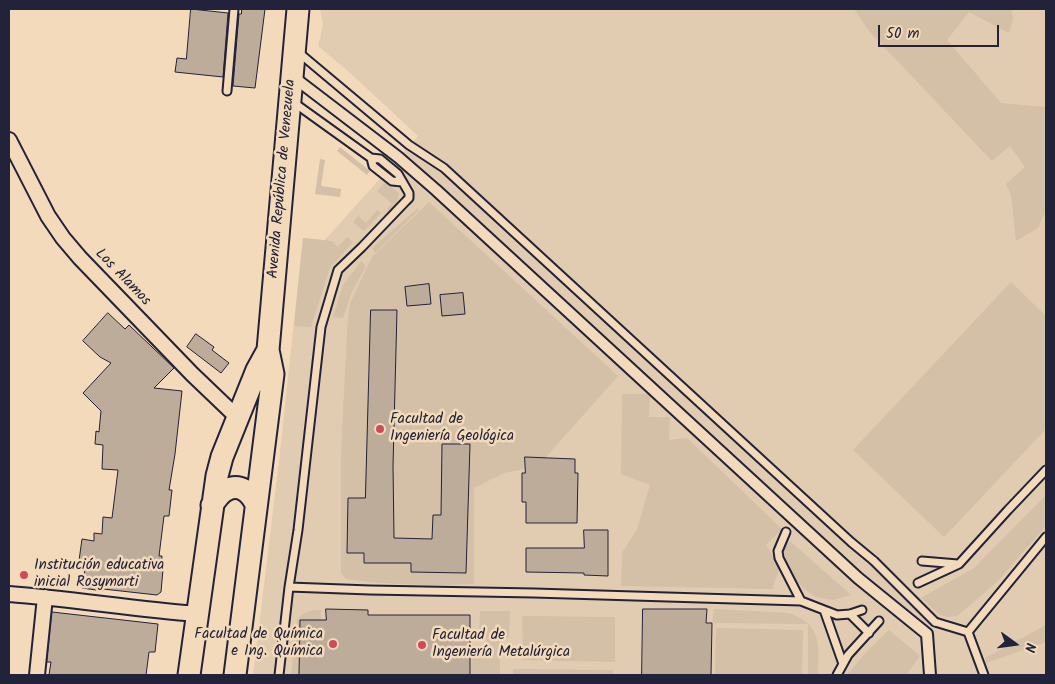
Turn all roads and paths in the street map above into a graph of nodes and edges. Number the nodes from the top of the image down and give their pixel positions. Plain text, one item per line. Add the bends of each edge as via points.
1 (234, 9) edge
2 (298, 9) edge
3 (294, 50) junction
4 (292, 76) junction
5 (226, 91) dead end
6 (290, 100) junction
7 (9, 140) edge
8 (268, 350) junction
9 (238, 418) junction
10 (1046, 470) edge
11 (256, 504) junction
12 (212, 505) junction
13 (786, 532) dead end
14 (1046, 537) edge
15 (922, 561) dead end
16 (959, 564) junction
17 (918, 583) dead end
18 (289, 587) junction
19 (9, 594) edge
20 (45, 597) junction
21 (801, 600) junction
22 (824, 610) junction
23 (862, 610) dead end
24 (197, 614) junction
25 (850, 614) junction
26 (879, 622) dead end
27 (869, 632) junction
28 (968, 632) junction
29 (843, 664) junction
30 (37, 675) edge
31 (189, 675) edge
32 (235, 675) edge
33 (279, 675) edge
34 (837, 675) edge
35 (930, 675) edge
36 (984, 675) edge

1 - 5 lane
2 - 3 main road, Avenida República de Venezuela
3 - 4 main road, Avenida República de Venezuela
3 - 28 lane, bridge via 409,145 444,168 874,561 935,622
4 - 6 main road, Avenida República de Venezuela
4 - 35 street via 436,190 858,578 927,634
6 - 8 main road, Avenida República de Venezuela
6 - 18 lane via 371,158 373,166 392,181 402,182 409,198 338,270 321,327
7 - 9 street, Los Alamos via 48,216 63,238
8 - 9 main road, Avenida República de Venezuela
8 - 11 main road, Avenida República de Venezuela via 273,374
9 - 12 main road, Avenida República de Venezuela via 219,468
10 - 16 lane
11 - 12 main road via 252,496 235,488 226,490
11 - 32 main road, Avenida República de Venezuela
12 - 24 main road, Avenida República de Venezuela
13 - 21 lane via 778,551 779,558
14 - 28 lane
15 - 16 lane
16 - 17 lane
18 - 21 lane
18 - 33 lane
19 - 20 street
20 - 24 street
20 - 30 street
21 - 22 lane
22 - 25 lane via 837,615
22 - 29 lane
23 - 25 lane
24 - 31 main road, Avenida República de Venezuela
25 - 27 lane
26 - 27 lane
27 - 29 lane
28 - 36 lane
29 - 34 lane

